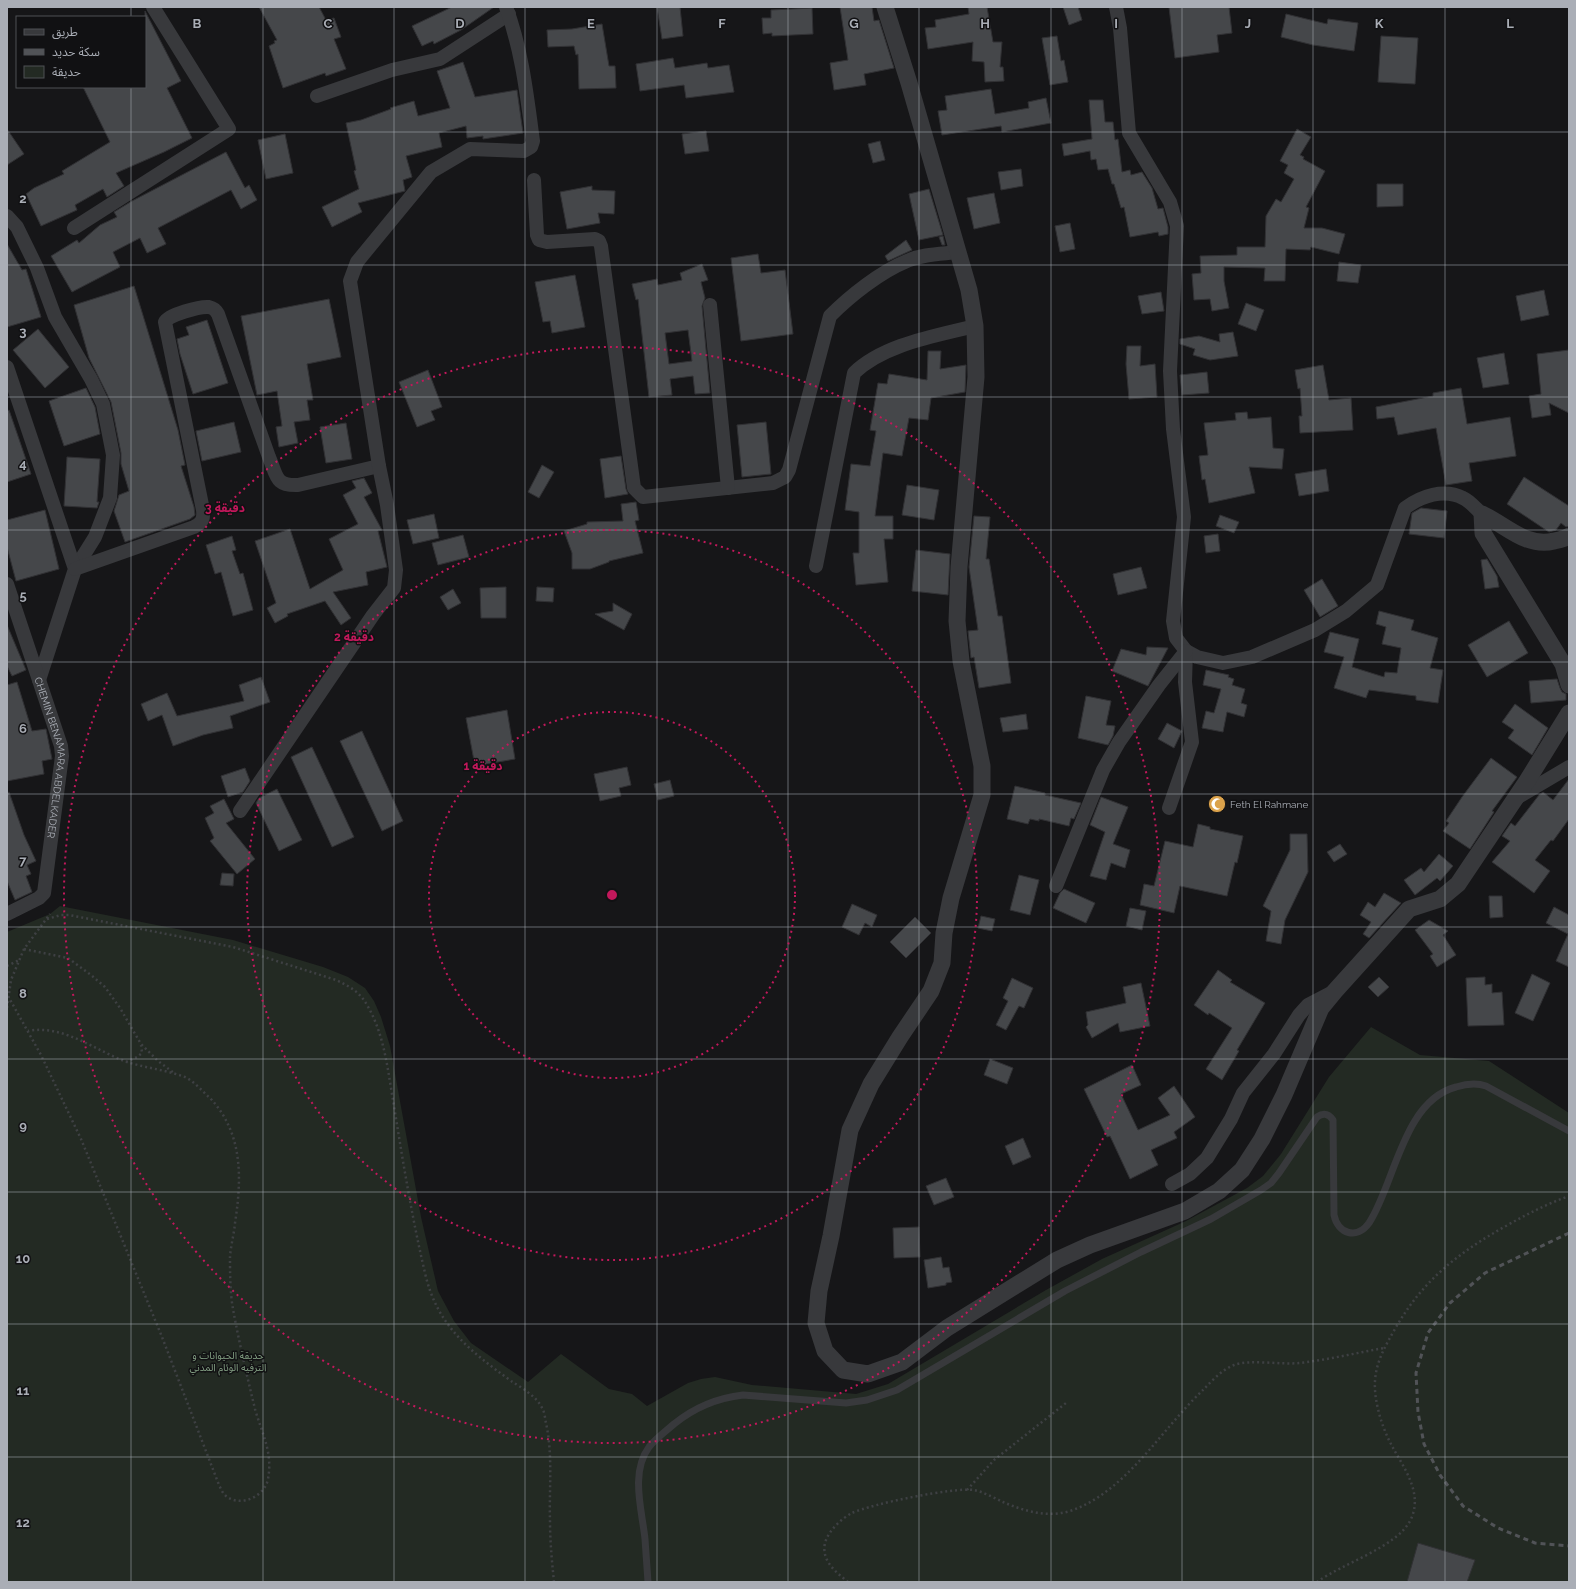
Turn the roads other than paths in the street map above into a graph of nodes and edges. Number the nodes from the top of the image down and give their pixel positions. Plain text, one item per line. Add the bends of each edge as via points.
1 (153, 7) edge
2 (885, 7) edge
3 (1116, 7) edge
4 (508, 10) edge
5 (317, 96) dead end
6 (534, 180) dead end
7 (7, 216) edge
8 (74, 228) dead end
9 (958, 252) junction
10 (710, 306) dead end
11 (975, 326) junction
12 (7, 367) edge
13 (378, 466) junction
14 (728, 488) junction
15 (1482, 514) junction
16 (1569, 536) edge
17 (816, 566) dead end
18 (75, 569) junction
19 (7, 584) edge
20 (1186, 651) junction
21 (1566, 659) edge
22 (39, 680) junction
23 (1569, 685) edge
24 (1569, 713) edge
25 (1569, 767) edge
26 (1514, 799) junction
27 (1169, 808) dead end
28 (240, 811) dead end
29 (1056, 886) dead end
30 (8, 912) edge
31 (1335, 991) junction
32 (1569, 1130) edge
33 (1172, 1184) dead end
34 (648, 1582) edge

1 - 8 street via 229,129
2 - 9 street
3 - 20 street via 1130,133 1170,202 1177,226 1170,371 1173,429 1184,517 1173,621 1176,638
4 - 5 street via 440,59 392,70
4 - 13 street via 523,71 533,141 531,147 524,151 470,149 431,172 357,262 350,281
6 - 14 street via 539,240 547,242 595,239 602,246 634,488 643,497
7 - 18 street via 17,227 37,268 55,317 103,404 113,455 110,498 95,537
9 - 11 street via 969,290
9 - 14 street via 907,261 847,298 830,316 786,477 773,483
10 - 14 street
11 - 17 street via 894,348 862,365 854,373
11 - 31 street via 976,377 958,567 957,621 961,661 982,766 982,795 951,898 942,963 931,991 871,1084 850,1130 818,1304 816,1323 825,1351 843,1370 868,1374 902,1362 947,1328 1057,1260 1090,1245 1185,1211 1219,1191 1242,1170 1262,1139 1321,1008
12 - 18 street
13 - 18 street via 286,486 278,480 215,309 210,307 192,310 169,317 164,322 204,517 201,523 194,527
13 - 28 street via 395,553 394,588
15 - 16 street via 1494,519 1516,535 1535,542 1551,542
15 - 20 street via 1464,498 1449,492 1416,500 1405,508 1377,585 1346,611 1315,630 1252,656 1223,663 1197,657
15 - 21 street via 1483,533
18 - 22 street
19 - 22 street, CHEMIN BENAMARA ABDELKADER
20 - 27 street via 1185,682 1192,742
20 - 29 street via 1158,685 1111,756
21 - 23 street
22 - 30 street, CHEMIN BENAMARA ABDELKADER via 62,756 44,893 39,898
24 - 26 street
25 - 26 street
26 - 31 street via 1458,884 1440,899 1409,909
31 - 33 street via 1308,1005 1299,1015 1274,1054 1243,1093 1231,1119 1207,1158 1190,1174
32 - 34 lane via 1486,1086 1473,1084 1450,1088 1421,1111 1410,1127 1376,1210 1363,1229 1349,1233 1338,1226 1334,1215 1333,1120 1331,1116 1321,1114 1316,1117 1272,1183 1211,1219 1070,1288 897,1390 867,1400 846,1403 743,1395 704,1404 688,1413 658,1438 650,1447 641,1466 639,1499

